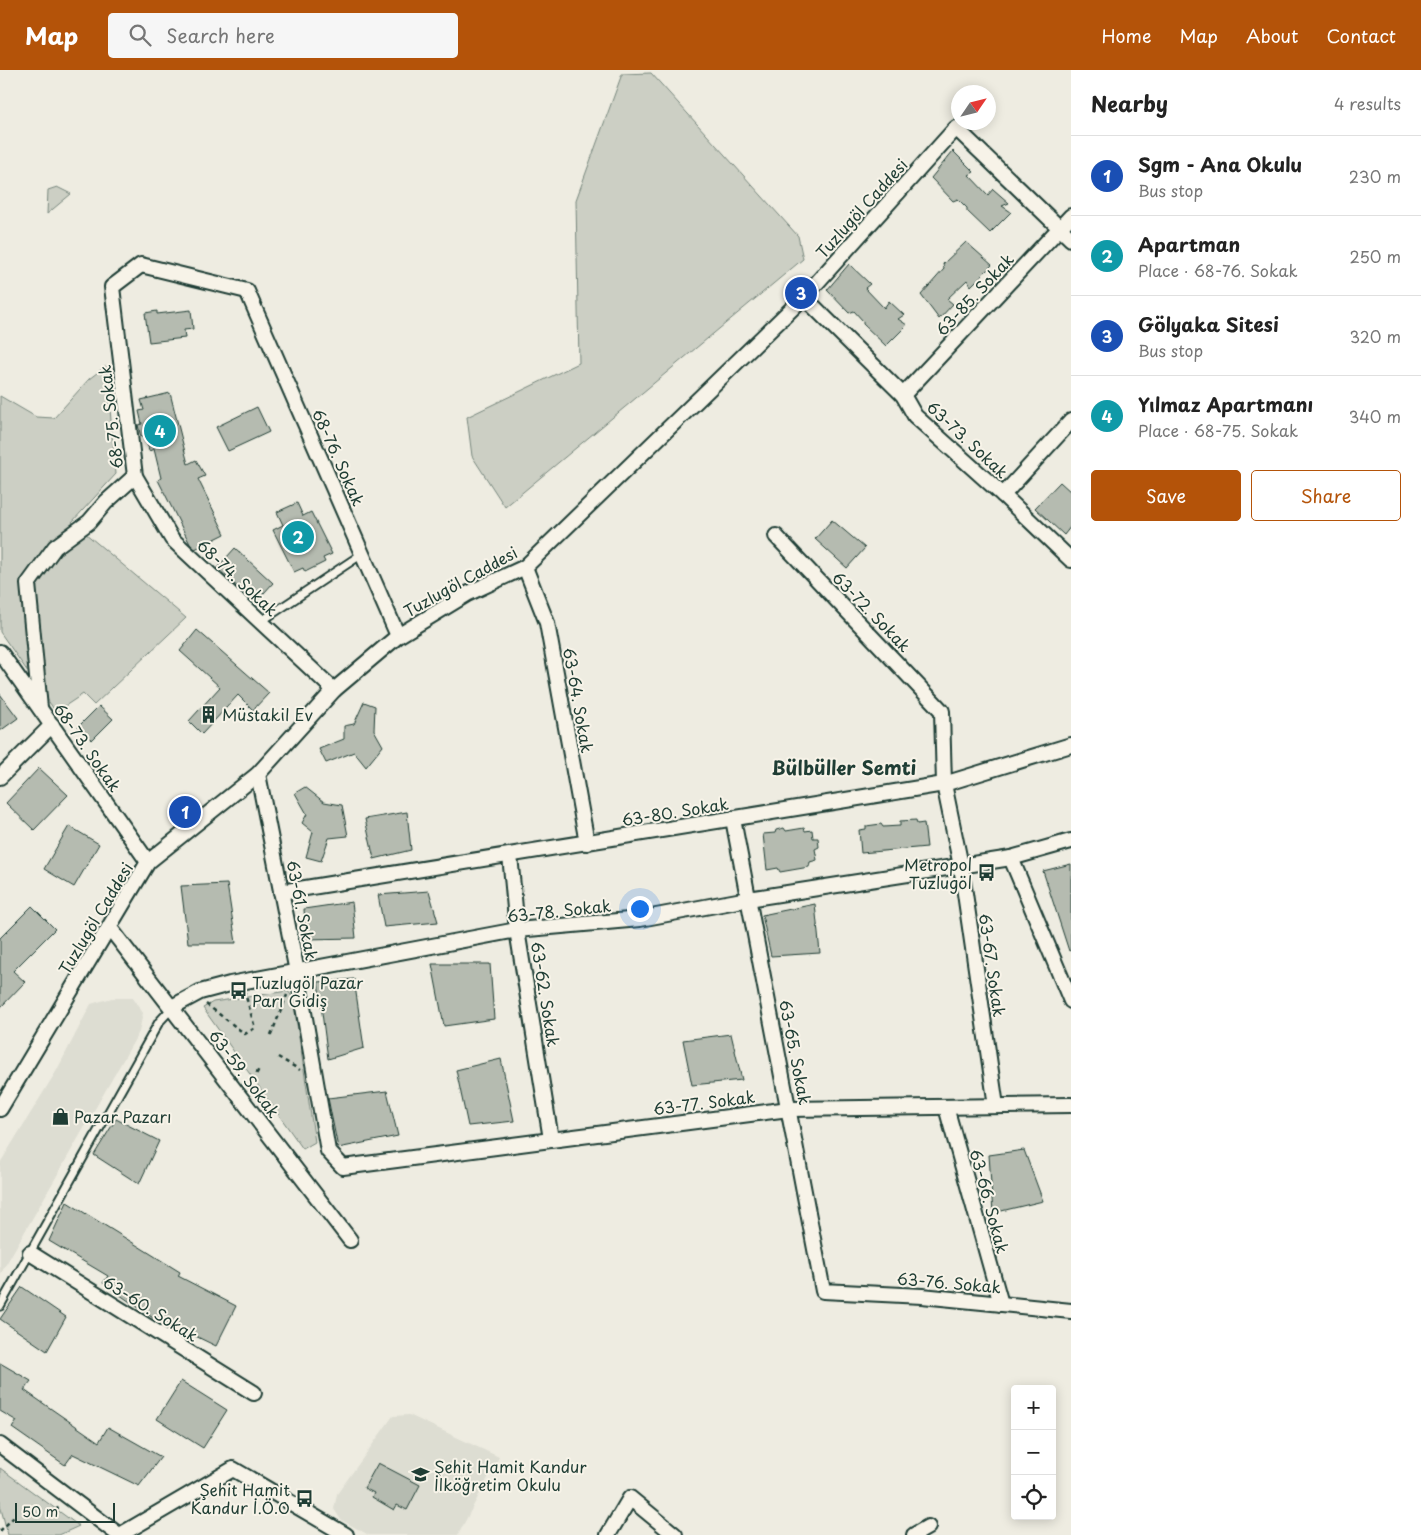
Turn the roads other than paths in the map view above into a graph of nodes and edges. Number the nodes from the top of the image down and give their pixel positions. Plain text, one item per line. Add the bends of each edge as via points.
1 (1071, 216) edge
2 (1060, 227) junction
3 (1071, 239) edge
4 (112, 287) joint
5 (804, 297) junction
6 (903, 395) junction
7 (1071, 421) edge
8 (135, 476) junction
9 (1003, 495) junction
10 (776, 536) dead end
11 (362, 554) junction
12 (1071, 560) edge
13 (525, 567) junction
14 (260, 622) junction
15 (398, 636) junction
16 (0, 652) edge
17 (334, 690) junction
18 (40, 708) junction
19 (942, 711) joint
20 (52, 725) junction
21 (1071, 745) edge
22 (258, 774) junction
23 (0, 778) edge
24 (944, 784) junction
25 (733, 819) junction
26 (1071, 841) edge
27 (587, 843) junction
28 (510, 855) junction
29 (1012, 858) junction
30 (148, 862) junction
31 (961, 866) junction
32 (281, 892) junction
33 (748, 900) junction
34 (110, 928) junction
35 (518, 930) junction
36 (297, 974) junction
37 (1071, 1001) edge
38 (172, 1007) junction
39 (2, 1103) edge
40 (1071, 1105) edge
41 (996, 1106) junction
42 (946, 1107) junction
43 (789, 1109) junction
44 (551, 1139) junction
45 (343, 1167) joint
46 (350, 1240) dead end
47 (30, 1252) junction
48 (823, 1291) joint
49 (1000, 1304) junction
50 (0, 1306) edge
51 (1071, 1312) edge
52 (254, 1393) dead end
53 (0, 1445) edge
54 (928, 1526) dead end
55 (119, 1535) edge
56 (346, 1535) edge
57 (608, 1535) edge
58 (675, 1535) edge
59 (914, 1535) edge

1 - 2 street, 63-85. Sokak
2 - 3 street
2 - 5 street, Tuzlugöl Caddesi via 956,128
2 - 6 street, 63-85. Sokak
4 - 8 street, 68-75. Sokak
4 - 11 street, 68-76. Sokak via 141,265 247,291
5 - 6 street, 63-73. Sokak
5 - 13 street, Tuzlugöl Caddesi
6 - 9 street, 63-73. Sokak via 915,416
7 - 9 street
8 - 14 street, 68-74. Sokak via 172,539
8 - 18 street, 68-75. Sokak via 89,522 55,547 28,584
9 - 12 street, 63-73. Sokak
10 - 19 street, 63-72. Sokak
11 - 14 lane
11 - 15 street, 68-76. Sokak
13 - 15 street, Tuzlugöl Caddesi via 467,594
13 - 27 street, 63-64. Sokak via 547,623
14 - 17 street, 68-74. Sokak
15 - 17 street, Tuzlugöl Caddesi
16 - 18 street, 68-73. Sokak
17 - 22 street, Tuzlugöl Caddesi
18 - 20 street, 68-73. Sokak
19 - 24 street, 63-67. Sokak
20 - 23 street
20 - 30 street, 68-73. Sokak
21 - 24 street, 63-80. Sokak
22 - 30 street, Tuzlugöl Caddesi
22 - 32 street, 63-61. Sokak
24 - 25 street, 63-80. Sokak
24 - 31 street, 63-67. Sokak
25 - 27 street, 63-80. Sokak
25 - 33 street, 63-65. Sokak
26 - 29 street, 63-78. Sokak
27 - 28 street, 63-80. Sokak
28 - 32 street, 63-80. Sokak
28 - 35 street, 63-62. Sokak
29 - 31 street, 63-78. Sokak
29 - 37 street
30 - 34 street, Tuzlugöl Caddesi
31 - 33 street, 63-78. Sokak
31 - 41 street, 63-67. Sokak
32 - 36 street, 63-61. Sokak
33 - 35 street, 63-78. Sokak via 640,919
33 - 43 street, 63-65. Sokak
34 - 38 street, 63-59. Sokak
34 - 39 street, Tuzlugöl Caddesi
35 - 36 street, 63-78. Sokak
35 - 44 street, 63-62. Sokak
36 - 38 street, 63-78. Sokak via 242,982 194,995
36 - 45 street, 63-61. Sokak via 328,1150
38 - 46 street, 63-59. Sokak
38 - 47 lane via 159,1022
40 - 41 street, 63-77. Sokak
41 - 42 street, 63-77. Sokak
42 - 43 street, 63-77. Sokak
42 - 49 street, 63-66. Sokak
43 - 44 street, 63-77. Sokak
43 - 48 street, 63-65. Sokak
44 - 45 street, 63-77. Sokak
47 - 50 lane
47 - 52 street, 63-60. Sokak
48 - 49 street, 63-76. Sokak
49 - 51 street, 63-76. Sokak
53 - 55 street
54 - 59 street
55 - 56 street via 233,1469
57 - 58 street via 630,1498

